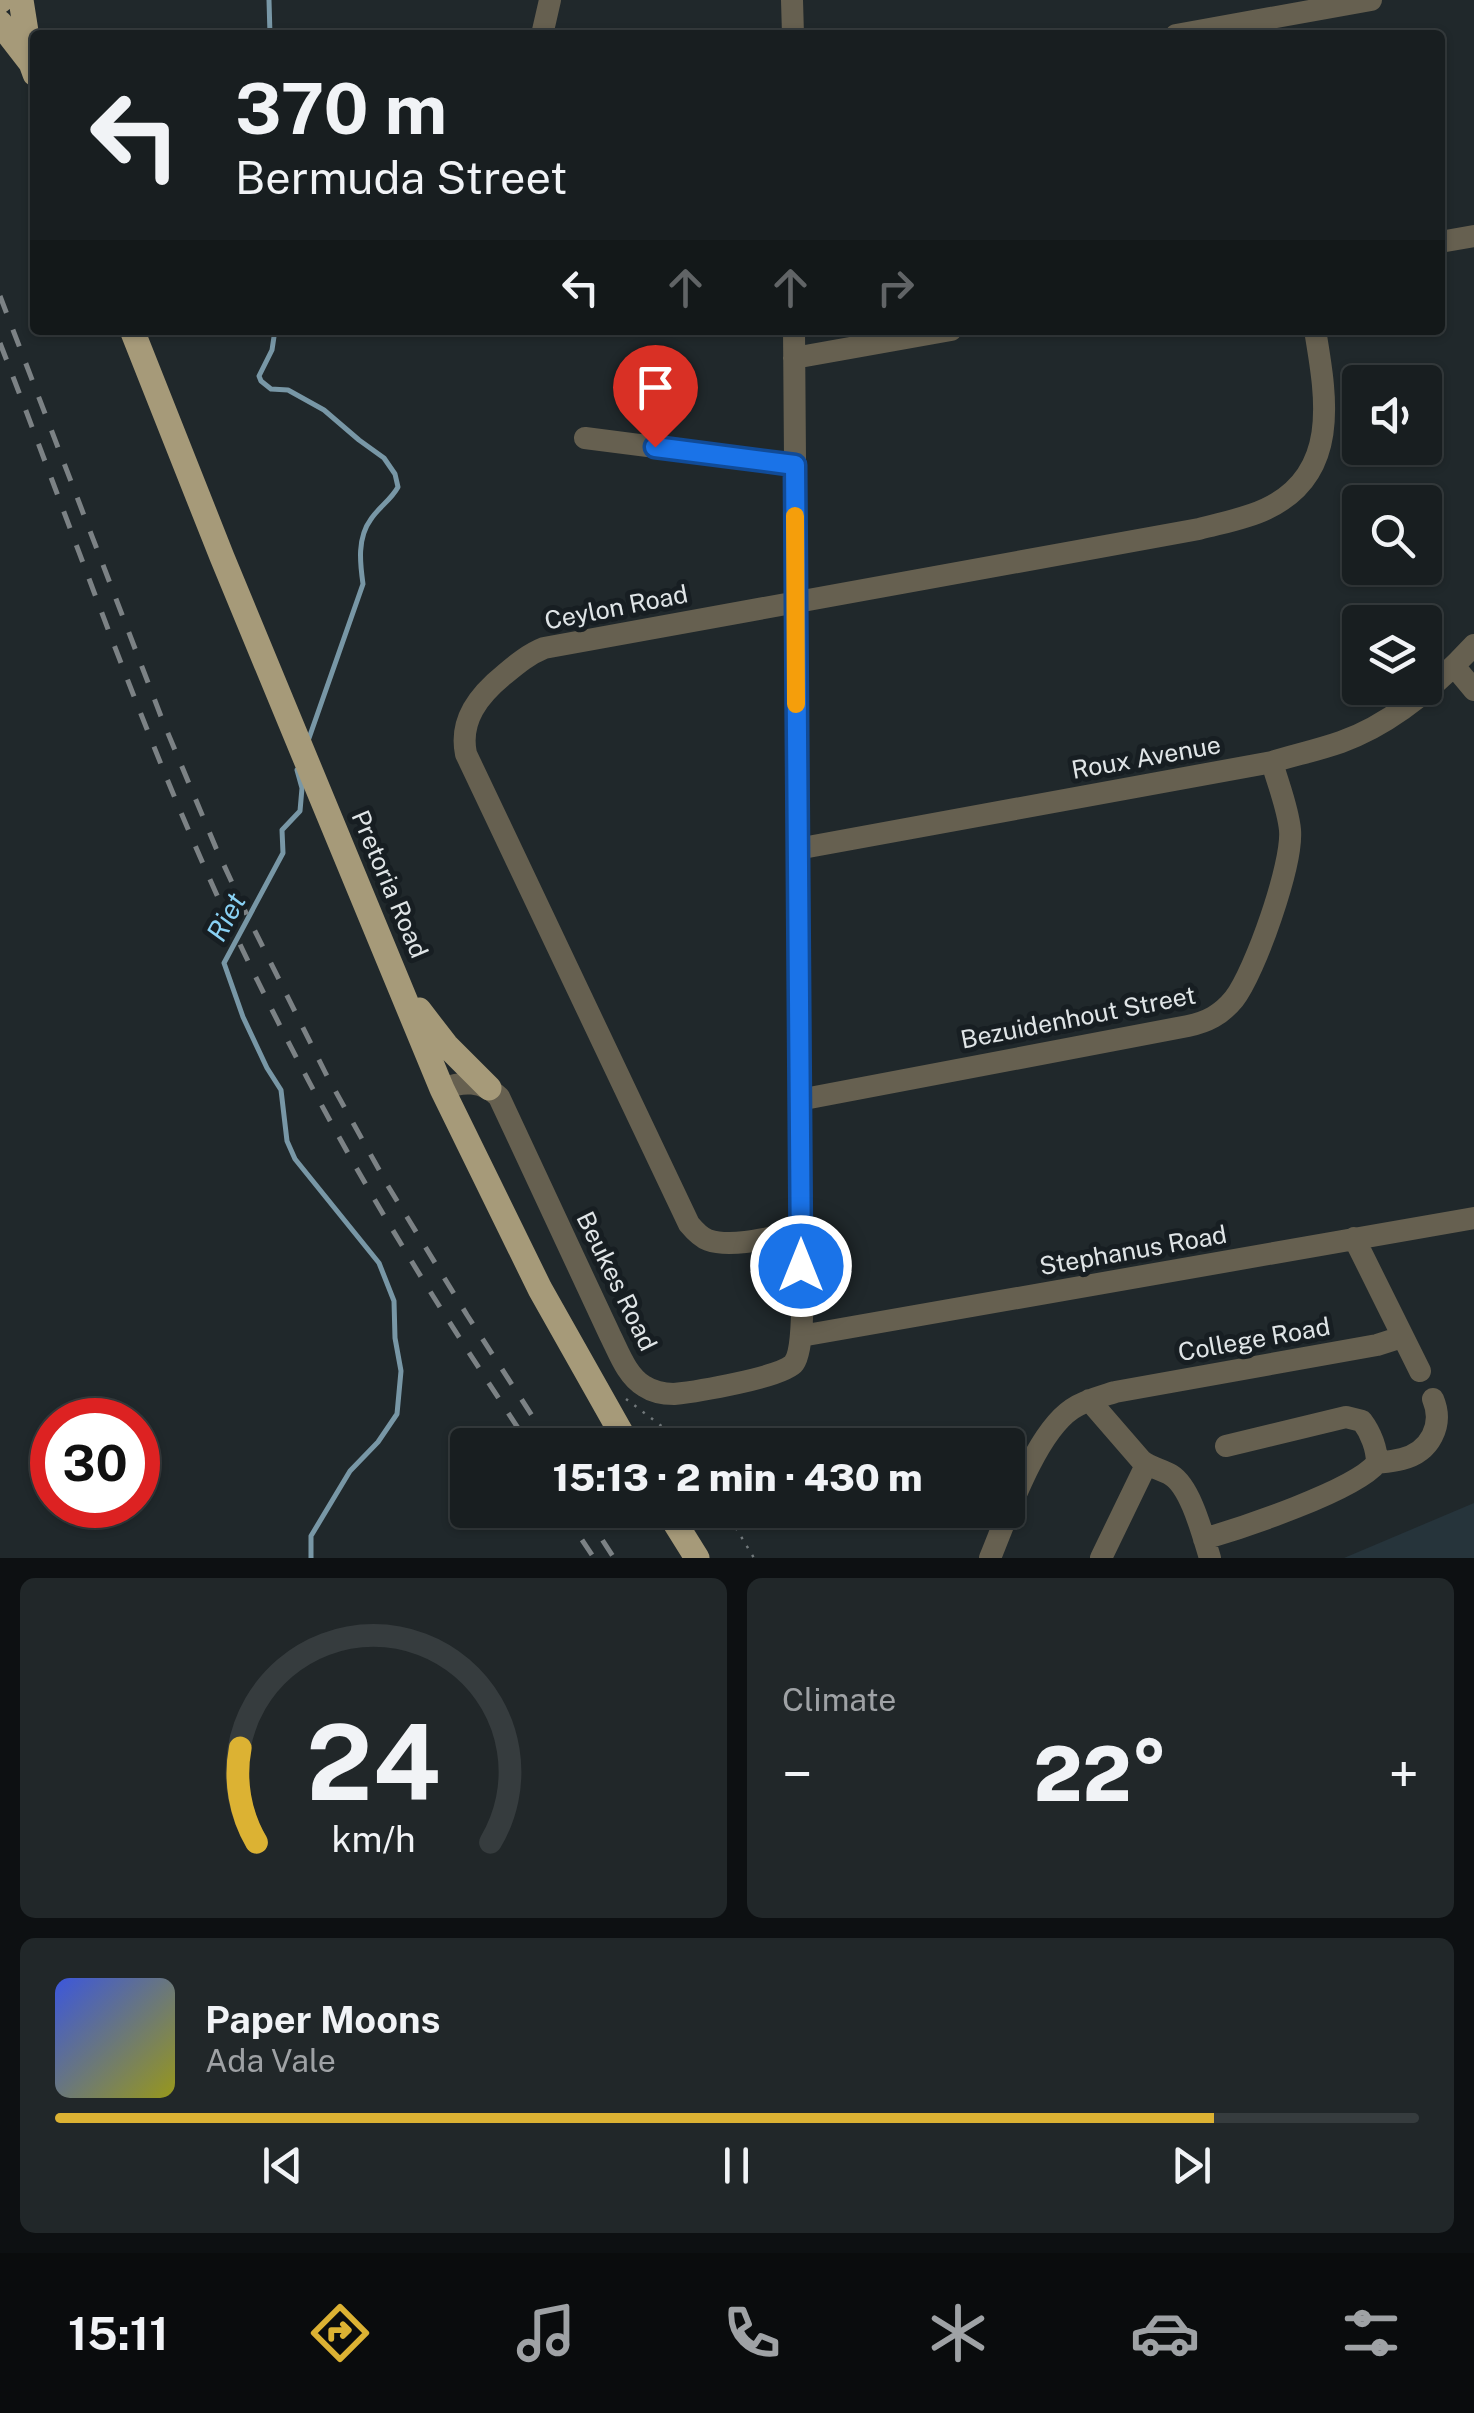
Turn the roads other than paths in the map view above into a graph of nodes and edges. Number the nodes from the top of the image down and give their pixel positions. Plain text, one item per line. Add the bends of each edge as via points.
1 (20, 0) edge
2 (550, 0) edge
3 (792, 0) edge
4 (1371, 0) edge
5 (0, 23) edge
6 (543, 30) edge
7 (792, 30) edge
8 (1204, 30) edge
9 (30, 43) edge
10 (30, 64) edge
11 (1474, 236) edge
12 (1445, 241) edge
13 (134, 335) edge
14 (794, 335) edge
15 (922, 335) edge
16 (1316, 335) edge
17 (794, 358) junction
18 (585, 438) dead end
19 (795, 465) junction
20 (795, 602) junction
21 (1474, 644) edge
22 (1454, 666) junction
23 (1474, 690) edge
24 (1272, 762) junction
25 (797, 849) junction
26 (400, 987) junction
27 (488, 1088) junction
28 (442, 1089) junction
29 (799, 1100) junction
30 (456, 1121) junction
31 (1474, 1218) edge
32 (801, 1231) junction
33 (1354, 1238) junction
34 (801, 1336) junction
35 (1402, 1337) junction
36 (1420, 1371) dead end
37 (1090, 1400) junction
38 (1433, 1400) dead end
39 (618, 1428) edge
40 (1226, 1446) dead end
41 (1376, 1463) junction
42 (1146, 1465) junction
43 (678, 1528) edge
44 (1207, 1549) edge
45 (697, 1558) edge
46 (990, 1558) edge
47 (1101, 1558) edge

1 - 9 main road
2 - 6 street
3 - 7 street
4 - 8 street
5 - 10 main road
11 - 12 street
13 - 26 main road, Pretoria Road
14 - 17 street
15 - 17 street
16 - 20 street, Ceylon Road via 1326,404 1322,440 1302,483 1264,510 1199,528
17 - 19 street
18 - 19 street
19 - 20 street
20 - 25 street
20 - 32 street, Ceylon Road via 532,652 480,697 463,741 689,1224 722,1242
21 - 22 street, Roux Avenue
22 - 23 street
22 - 24 street, Roux Avenue via 1361,733
24 - 25 street, Roux Avenue
24 - 29 street, Bezuidenhout Street via 1289,821 1288,855 1252,969 1222,1012 1188,1026
25 - 29 street
26 - 27 main road
26 - 28 main road, Pretoria Road
27 - 28 street via 467,1082
27 - 30 main road via 467,1102
27 - 34 street, Beukes Road via 510,1118 610,1335 641,1385 673,1394 786,1370
28 - 30 main road, Pretoria Road
29 - 32 street
30 - 39 main road, Pretoria Road
31 - 33 street, Stephanus Road
32 - 34 street
33 - 34 street, Stephanus Road
33 - 35 street
35 - 36 street
35 - 37 street, College Road
37 - 42 street
37 - 46 street via 1058,1421 1044,1442
38 - 41 street via 1438,1421 1428,1442 1407,1459
40 - 41 street via 1346,1416 1367,1428
41 - 44 street
42 - 44 street via 1184,1488
42 - 47 street
43 - 45 main road

